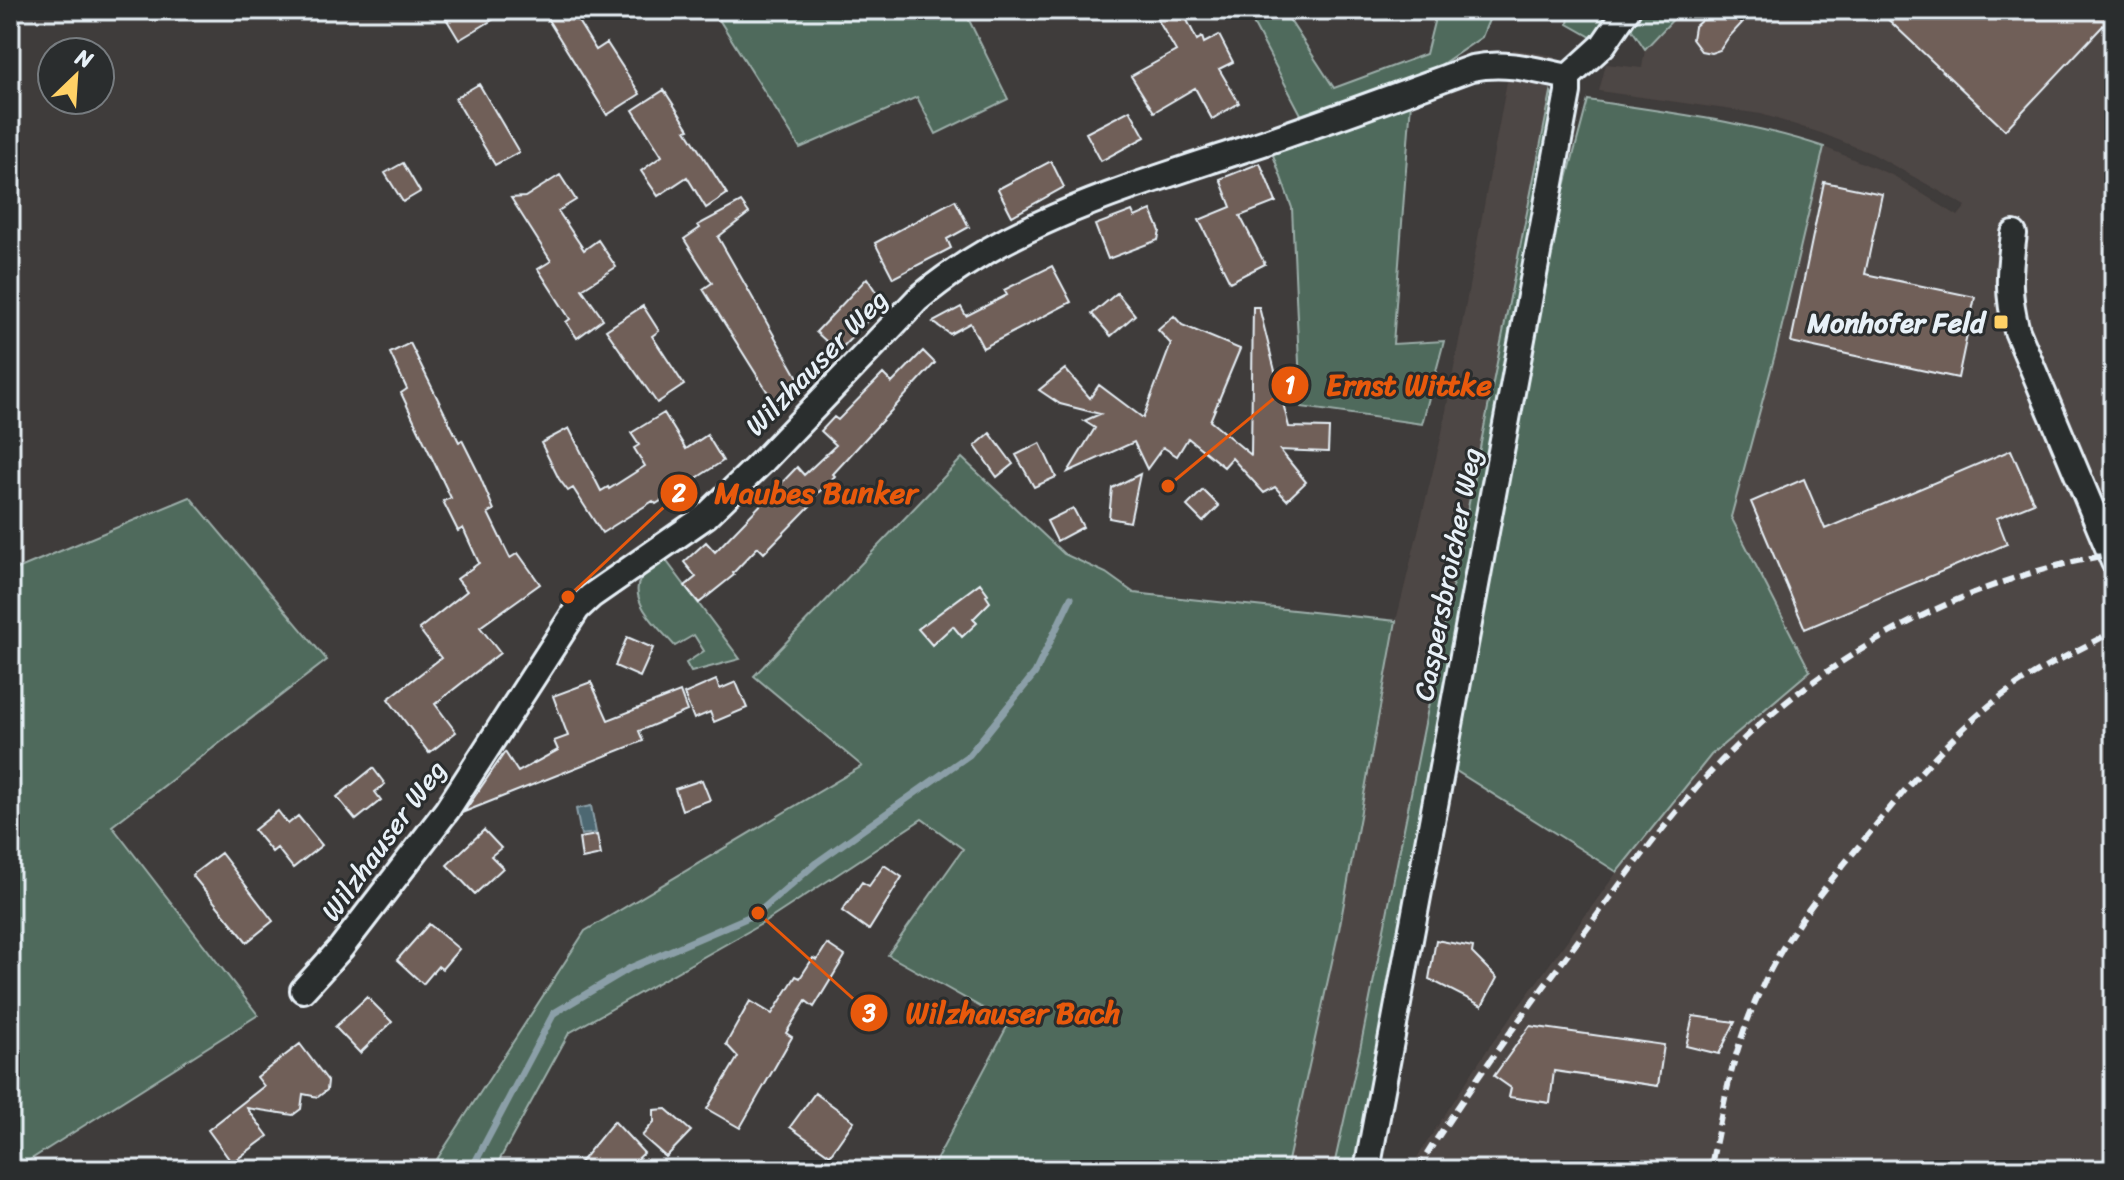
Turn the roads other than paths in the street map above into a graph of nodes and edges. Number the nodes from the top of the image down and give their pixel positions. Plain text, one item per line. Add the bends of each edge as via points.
1 (1627, 10) edge
2 (1568, 77) junction
3 (2014, 234) dead end
4 (2114, 562) edge
5 (303, 990) dead end
6 (1367, 1170) edge

1 - 2 street via 1603,45
2 - 5 street, Wilzhauser Weg via 1510,64 1472,68 1082,206 940,280 706,516 577,609 447,810
2 - 6 street, Caspersbroicher Weg
3 - 4 street via 2008,278 2017,331

